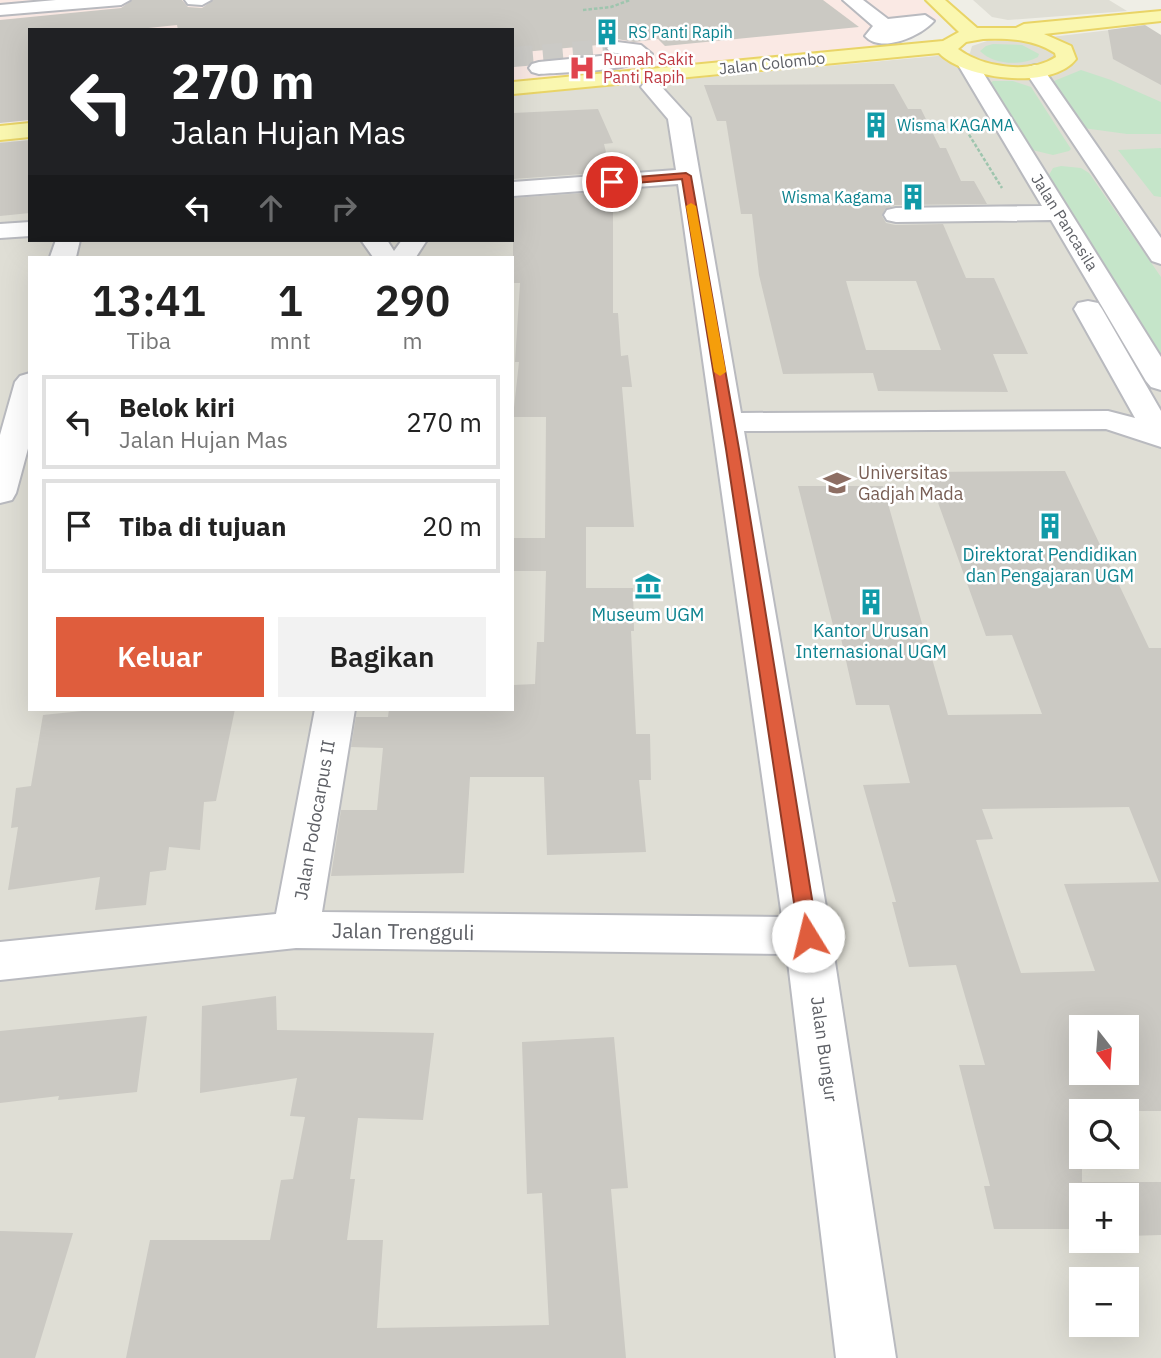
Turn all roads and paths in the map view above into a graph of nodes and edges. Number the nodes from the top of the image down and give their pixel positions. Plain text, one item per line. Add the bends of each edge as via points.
1 (121, 0) edge
2 (194, 0) edge
3 (202, 0) edge
4 (630, 0) edge
5 (852, 0) edge
6 (935, 0) edge
7 (959, 0) edge
8 (908, 6) dead end
9 (0, 10) edge
10 (583, 10) dead end
11 (1161, 16) edge
12 (1084, 24) junction
13 (998, 32) junction
14 (972, 34) junction
15 (1055, 44) junction
16 (948, 46) junction
17 (617, 48) tunnel mouth
18 (967, 63) junction
19 (539, 68) dead end
20 (1035, 71) junction
21 (651, 87) dead end
22 (514, 88) edge
23 (962, 113) dead end
24 (28, 130) edge
25 (0, 133) edge
26 (1092, 158) junction
27 (1044, 162) junction
28 (686, 176) junction
29 (514, 189) edge
30 (1027, 214) junction
31 (1060, 214) junction
32 (896, 215) dead end
33 (28, 229) edge
34 (0, 231) edge
35 (1161, 256) edge
36 (1070, 278) junction
37 (1099, 278) junction
38 (28, 389) edge
39 (1154, 395) edge
40 (1108, 420) junction
41 (728, 422) junction
42 (1161, 437) edge
43 (0, 493) edge
44 (335, 711) edge
45 (296, 930) junction
46 (808, 936) junction
47 (0, 961) edge
48 (866, 1358) edge

1 - 9 street
2 - 3 street
4 - 10 path
5 - 8 street via 884,25 876,37 891,38 925,21
6 - 14 main road
7 - 13 main road
11 - 12 main road
12 - 13 main road
12 - 15 main road
13 - 14 main road
13 - 15 main road
14 - 16 main road
15 - 20 main road via 1066,53 1066,59
16 - 18 main road via 951,54
16 - 22 main road, Jalan Colombo
17 - 19 street via 634,48 642,54
18 - 20 main road
18 - 27 street, Jalan Pancasila
20 - 26 street
21 - 28 street, Jalan Bungur via 679,118
23 - 30 path via 989,171
24 - 25 main road
26 - 27 street
26 - 35 street
27 - 30 street via 1019,190
27 - 31 street, Jalan Pancasila
28 - 29 street
28 - 41 street, Jalan Bungur
30 - 31 street
30 - 32 street
30 - 36 street
31 - 37 street, Jalan Pancasila
33 - 34 street
36 - 37 street
36 - 39 street
37 - 39 street, Jalan Pancasila
38 - 43 street
39 - 40 street
39 - 42 street
40 - 41 street
40 - 42 street
41 - 46 street, Jalan Bungur
44 - 45 street, Jalan Podocarpus II
45 - 46 street, Jalan Trengguli
45 - 47 street, Jalan Trengguli
46 - 48 street, Jalan Bungur

